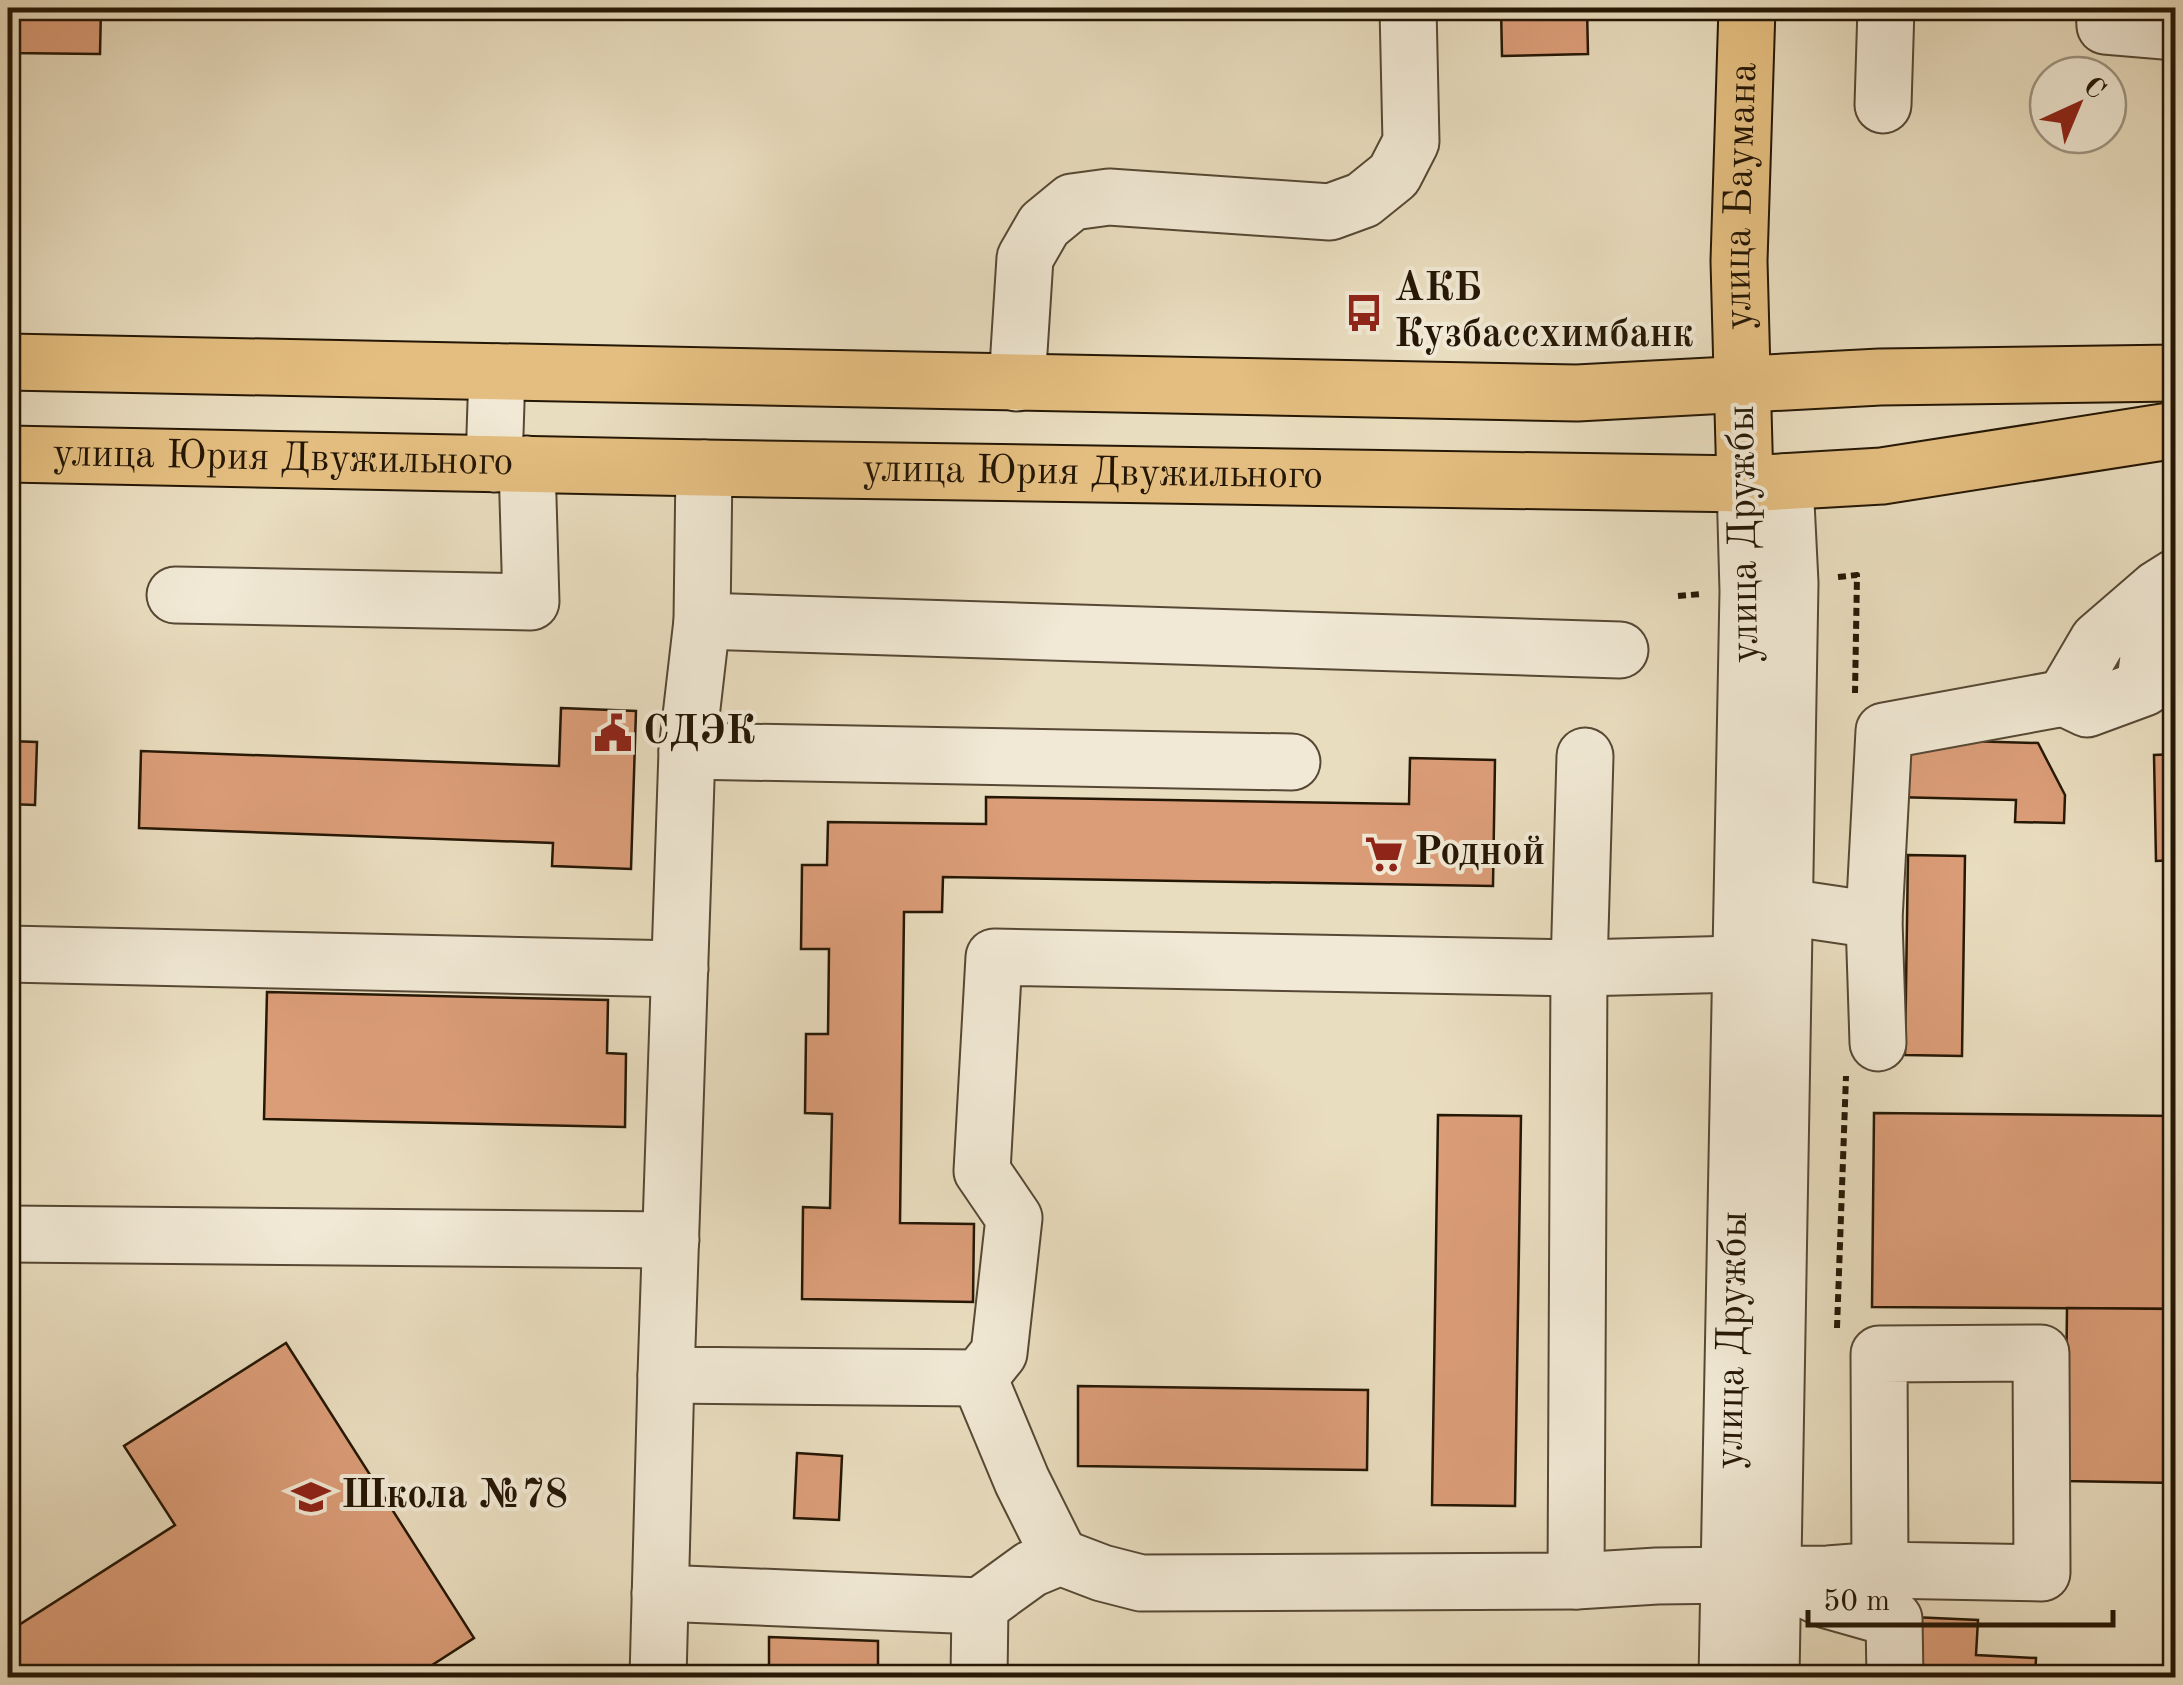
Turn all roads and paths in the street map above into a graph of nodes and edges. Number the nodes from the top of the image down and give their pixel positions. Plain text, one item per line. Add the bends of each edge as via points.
1 (1408, 8) edge
2 (1746, 8) edge
3 (1886, 8) edge
4 (2104, 8) edge
5 (2176, 32) edge
6 (1883, 104) dead end
7 (8, 362) edge
8 (497, 372) junction
9 (2176, 373) edge
10 (1017, 383) junction
11 (1742, 386) junction
12 (2176, 430) edge
13 (8, 454) edge
14 (511, 464) junction
15 (704, 468) junction
16 (1765, 483) junction
17 (2166, 583) edge
18 (175, 594) dead end
19 (702, 622) junction
20 (1620, 650) dead end
21 (687, 751) junction
22 (1585, 756) dead end
23 (1292, 762) dead end
24 (1786, 908) junction
25 (1874, 920) junction
26 (8, 954) edge
27 (1740, 964) junction
28 (680, 968) junction
29 (1579, 968) junction
30 (1878, 1043) dead end
31 (8, 1234) edge
32 (670, 1240) junction
33 (666, 1375) junction
34 (979, 1378) junction
35 (1060, 1557) junction
36 (1880, 1570) junction
37 (1751, 1574) junction
38 (1576, 1581) junction
39 (660, 1592) junction
40 (980, 1606) junction
41 (658, 1678) edge
42 (980, 1678) edge
43 (1727, 1678) edge
44 (1771, 1678) edge
45 (1895, 1678) edge

1 - 10 street via 1411,142 1394,176 1363,200 1330,212 1109,198 1072,202 1044,225 1025,258
2 - 11 main road, улица Баумана
3 - 6 street
4 - 5 street via 2105,26
7 - 8 main road
8 - 10 main road
8 - 14 street
9 - 11 main road
10 - 11 main road via 1577,392
11 - 16 main road, улица Дружбы
12 - 16 main road, улица Юрия Двужильного via 1882,476
13 - 14 main road, улица Юрия Двужильного
14 - 15 main road, улица Юрия Двужильного
14 - 18 street via 531,602
15 - 16 main road, улица Юрия Двужильного
15 - 19 street
16 - 24 street, улица Дружбы via 1790,583
16 - 27 street, улица Дружбы via 1748,591
17 - 25 street via 2098,640 2064,698 1884,731
19 - 20 street
19 - 21 street
21 - 23 street
21 - 28 street
22 - 29 street
24 - 25 street
24 - 37 street, улица Дружбы
25 - 30 street
26 - 28 street
27 - 29 street
27 - 37 street, улица Дружбы
28 - 32 street
29 - 34 street via 994,957 982,1170 1014,1218 999,1353
29 - 38 street
31 - 32 street
32 - 33 street
33 - 34 street
33 - 39 street
34 - 35 street
35 - 38 street via 1141,1582
35 - 40 street via 1030,1569
36 - 36 street via 2042,1573 2041,1354 1879,1354
36 - 37 street
37 - 38 street
37 - 43 street, улица Дружбы
37 - 44 street, улица Дружбы
37 - 45 street via 1894,1619
39 - 40 street
39 - 41 street
40 - 42 street

